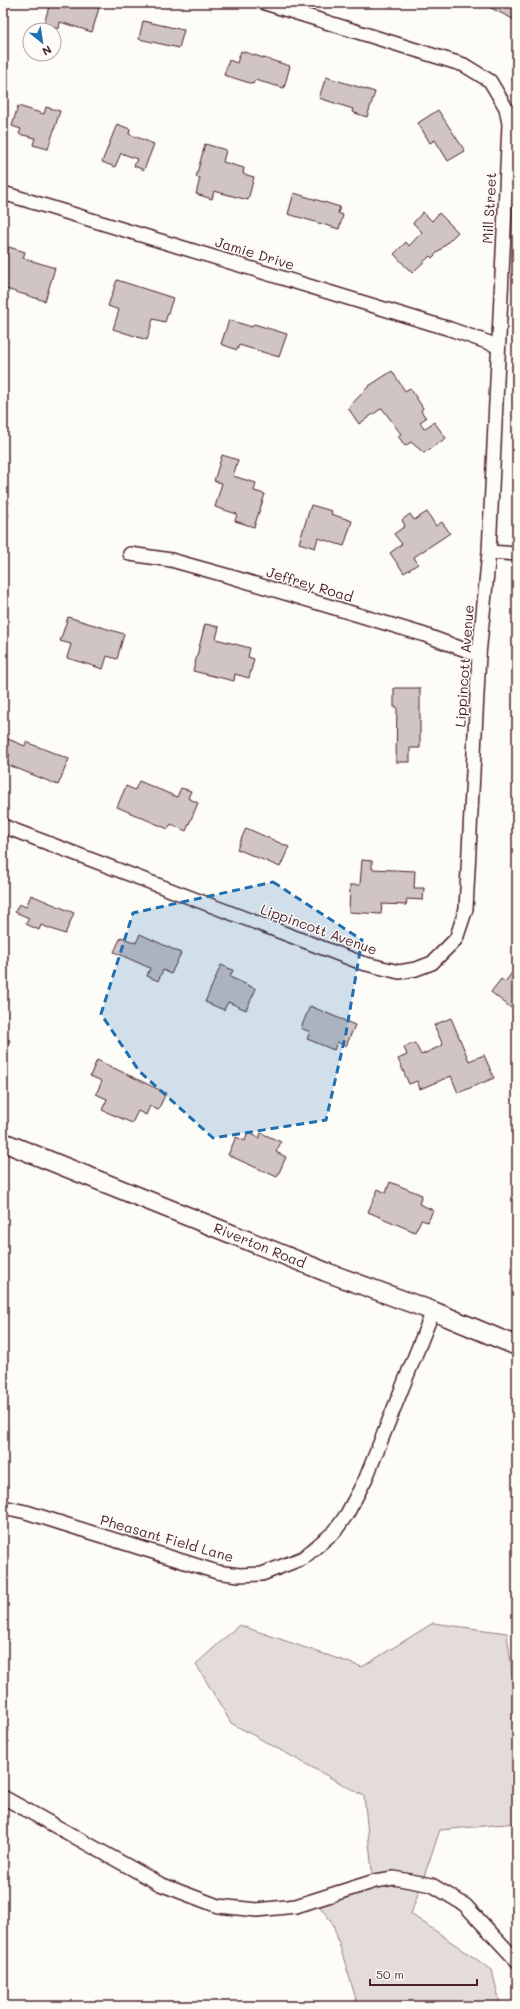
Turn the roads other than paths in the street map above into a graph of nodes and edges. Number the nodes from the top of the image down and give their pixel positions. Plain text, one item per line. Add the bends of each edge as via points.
1 (265, 3) edge
2 (3, 193) edge
3 (498, 346) junction
4 (489, 552) junction
5 (130, 554) dead end
6 (517, 554) edge
7 (480, 655) junction
8 (3, 826) edge
9 (3, 1142) edge
10 (433, 1311) junction
11 (517, 1346) edge
12 (3, 1507) edge
13 (3, 1797) edge
14 (517, 1961) edge

1 - 3 street, Mill Street via 464,65 490,81 506,108 509,124
2 - 3 street, Jamie Drive via 450,329
3 - 4 street, Mill Street
4 - 6 street
4 - 7 street, Lippincott Avenue
5 - 7 street, Jeffrey Road via 171,560 224,575 425,635
7 - 8 street, Lippincott Avenue via 466,909 456,939 432,963 416,969 398,972 362,964
9 - 10 main road, Riverton Road via 326,1272
10 - 11 main road, Riverton Road
10 - 12 street, Pheasant Field Lane via 366,1478 335,1531 303,1558 262,1574 239,1575 217,1572
13 - 14 street via 160,1884 218,1906 257,1910 296,1906 375,1880 394,1878 432,1885 465,1905

